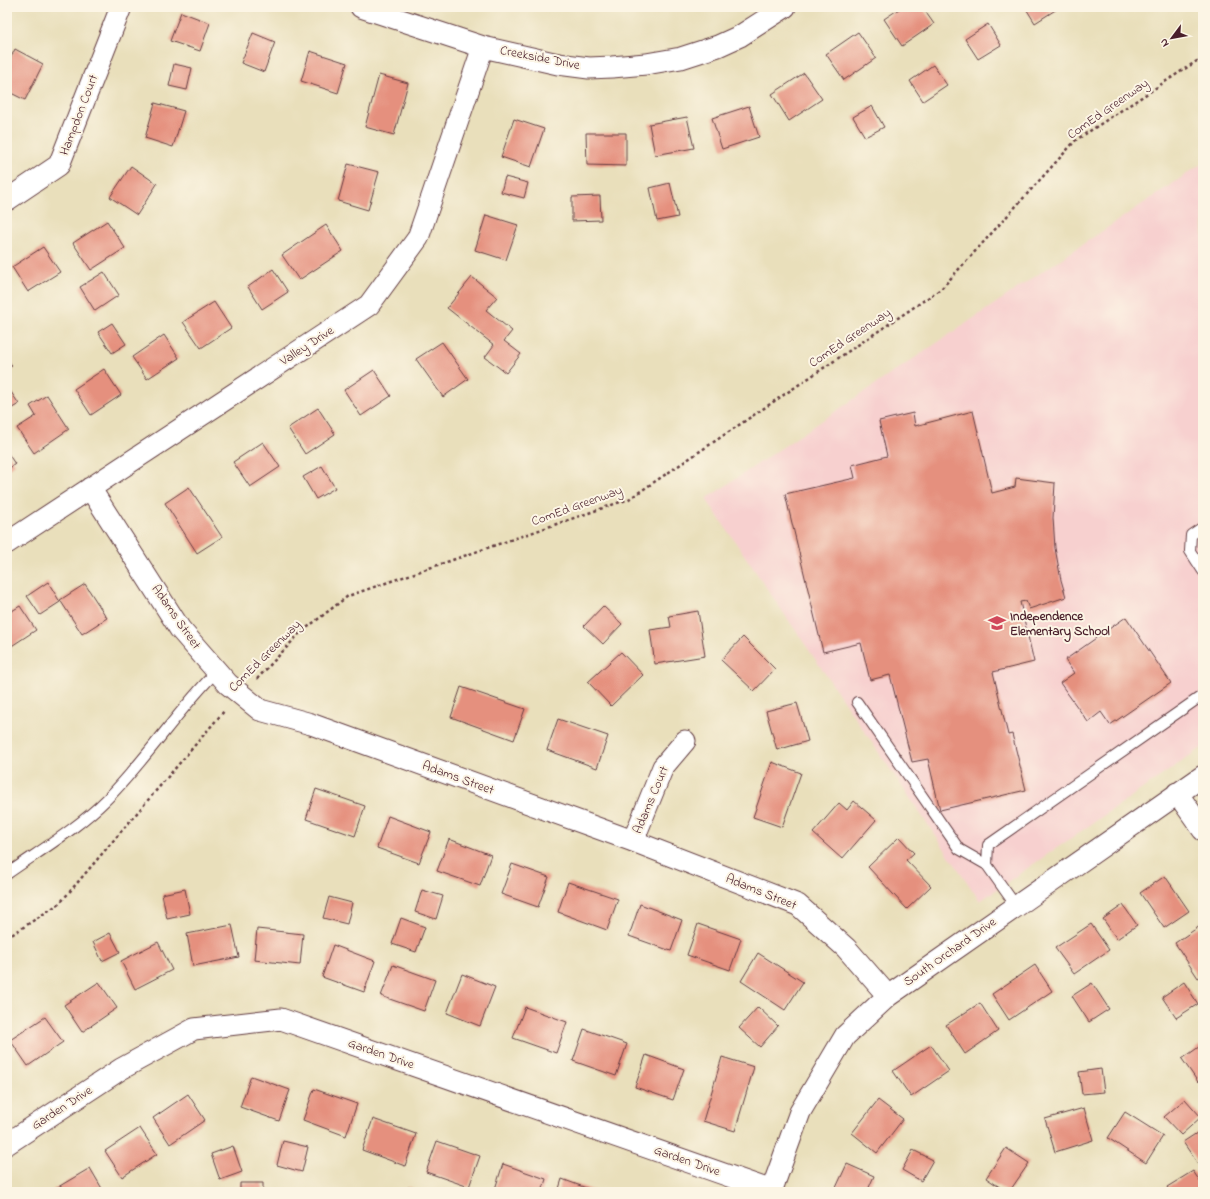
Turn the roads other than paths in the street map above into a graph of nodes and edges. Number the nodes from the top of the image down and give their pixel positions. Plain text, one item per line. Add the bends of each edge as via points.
1 (121, 7) edge
2 (361, 7) edge
3 (785, 7) edge
4 (482, 47) junction
5 (7, 200) edge
6 (90, 488) junction
7 (1203, 526) edge
8 (7, 543) edge
9 (1203, 571) edge
10 (217, 671) junction
11 (1203, 696) edge
12 (857, 702) dead end
13 (684, 741) dead end
14 (1203, 776) edge
15 (1177, 793) junction
16 (1203, 830) edge
17 (633, 841) junction
18 (987, 864) junction
19 (7, 874) edge
20 (1016, 906) junction
21 (888, 996) junction
22 (7, 1144) edge
23 (772, 1191) edge

1 - 5 street, Hampdon Court via 59,165
2 - 4 street, Creekside Drive
3 - 4 street, Creekside Drive via 740,36 718,46 681,58 646,64 589,68 558,64
4 - 6 street, Valley Drive via 418,238 369,305
6 - 8 street, Valley Drive
6 - 10 street, Adams Street via 180,628
7 - 9 lane via 1191,535 1190,551
10 - 17 street, Adams Street via 241,696 260,710 310,724
10 - 19 lane via 107,799 76,826
11 - 18 lane via 988,845
12 - 18 lane via 959,850
13 - 17 street, Adams Court via 663,767
14 - 15 street, South Orchard Drive
15 - 16 street
15 - 20 street, South Orchard Drive
17 - 21 street, Adams Street via 798,904 846,948
18 - 20 lane
20 - 21 street, South Orchard Drive
21 - 23 street, South Orchard Drive via 845,1036 800,1112
22 - 23 street, Garden Drive via 121,1069 194,1029 282,1019

